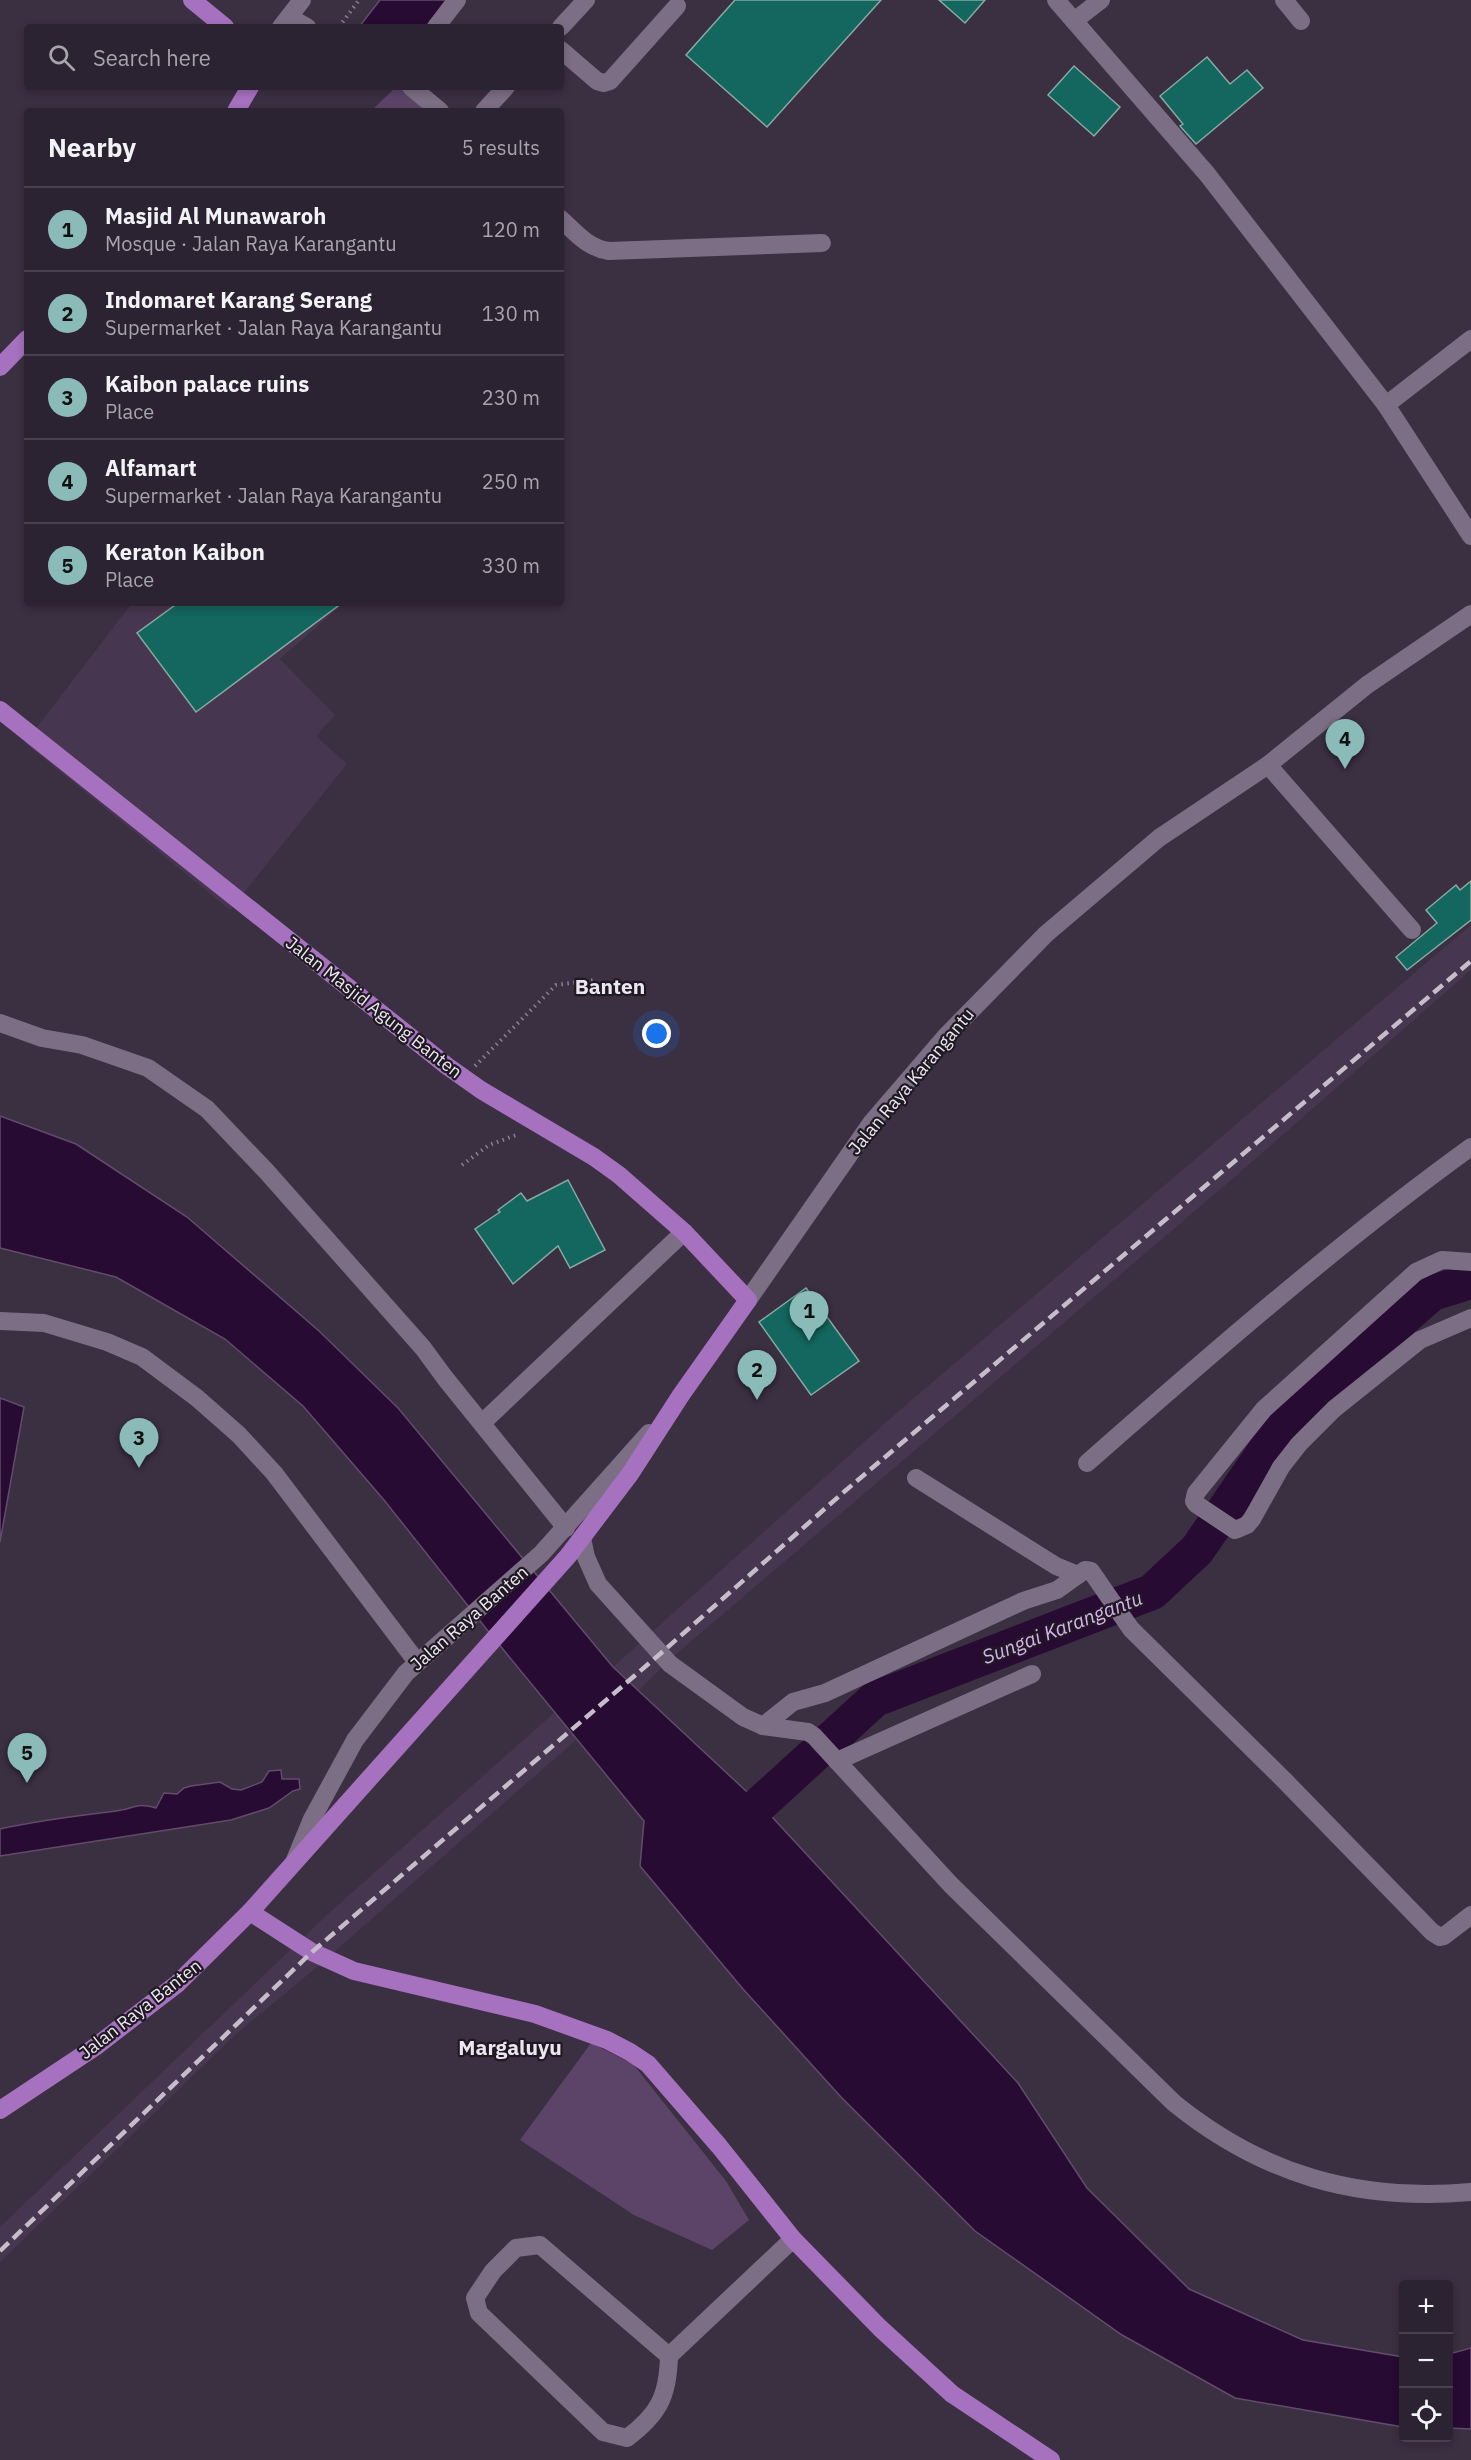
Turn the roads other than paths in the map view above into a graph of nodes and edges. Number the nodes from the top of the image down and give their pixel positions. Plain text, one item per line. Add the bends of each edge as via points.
1 (192, 0) edge
2 (302, 0) edge
3 (457, 0) edge
4 (586, 0) edge
5 (1056, 0) edge
6 (1101, 0) edge
7 (1284, 0) edge
8 (677, 6) dead end
9 (1074, 21) junction
10 (1300, 21) dead end
11 (285, 22) edge
12 (221, 24) edge
13 (438, 24) edge
14 (564, 24) edge
15 (564, 53) edge
16 (248, 90) edge
17 (415, 90) edge
18 (503, 90) edge
19 (238, 108) edge
20 (436, 108) edge
21 (487, 108) edge
22 (564, 222) edge
23 (822, 243) dead end
24 (1471, 339) edge
25 (24, 342) edge
26 (0, 367) edge
27 (1386, 405) junction
28 (1471, 536) edge
29 (1471, 614) edge
30 (0, 710) edge
31 (1268, 765) junction
32 (1412, 930) dead end
33 (0, 1023) edge
34 (1471, 1147) edge
35 (684, 1232) junction
36 (1471, 1262) edge
37 (748, 1300) junction
38 (1471, 1318) edge
39 (0, 1321) edge
40 (681, 1395) junction
41 (482, 1423) junction
42 (1087, 1463) dead end
43 (916, 1478) dead end
44 (566, 1528) junction
45 (582, 1538) junction
46 (1078, 1575) junction
47 (417, 1662) junction
48 (471, 1665) joint
49 (1032, 1674) dead end
50 (763, 1726) junction
51 (835, 1759) junction
52 (292, 1866) junction
53 (250, 1912) junction
54 (1471, 1915) edge
55 (0, 2110) edge
56 (1471, 2192) edge
57 (793, 2239) junction
58 (669, 2356) junction
59 (1050, 2460) edge

1 - 12 main road
2 - 11 street
3 - 13 street
4 - 14 street
5 - 9 street
6 - 9 street
7 - 10 street
8 - 15 street via 610,81 597,81
9 - 27 street via 1207,174
16 - 19 main road
17 - 20 street
18 - 21 street
22 - 23 street via 588,244 609,251
24 - 27 street
25 - 26 main road
27 - 28 street
29 - 31 street, Jalan Raya Karangantu via 1366,685
30 - 35 main road, Jalan Masjid Agung Banten via 464,1077 594,1157
31 - 32 street
31 - 37 street, Jalan Raya Karangantu via 1159,838 1046,934 945,1036 872,1122
33 - 41 street via 148,1068 207,1109 423,1348
34 - 42 street via 1226,1341
35 - 37 main road, Jalan Masjid Agung Banten
35 - 41 street
36 - 38 street via 1442,1260 1416,1272 1273,1402 1196,1493 1194,1501 1235,1530 1247,1525 1281,1467 1334,1409 1420,1340
37 - 40 main road, Jalan Raya Karangantu
39 - 47 street via 45,1323 106,1342 141,1357 196,1398 239,1435 274,1473
40 - 44 street, Jalan Raya Banten
40 - 45 main road, Jalan Raya Karangantu via 630,1474
41 - 44 street
43 - 46 street via 1056,1566
44 - 47 street, Jalan Raya Banten
45 - 48 main road, Jalan Raya Karangantu
45 - 50 street via 598,1584 660,1654 743,1717
46 - 50 street via 1058,1590 1023,1601 825,1692 793,1702
46 - 54 street via 1089,1570 1131,1629 1432,1932 1444,1936
47 - 52 street, Jalan Raya Banten via 355,1740 312,1819
48 - 52 main road, Jalan Raya Banten
49 - 51 street
50 - 51 street via 808,1732
51 - 56 street via 951,1885 1198,2123 1263,2161 1327,2183 1410,2195
52 - 53 main road, Jalan Raya Banten
53 - 55 main road, Jalan Raya Banten via 177,1984 95,2047
53 - 57 main road via 312,1952 354,1971 536,2014 630,2052 648,2064
57 - 58 street
57 - 59 main road via 952,2394
58 - 58 street via 663,2398 642,2426 627,2438 603,2432 478,2313 475,2298 493,2271 516,2248 540,2245

